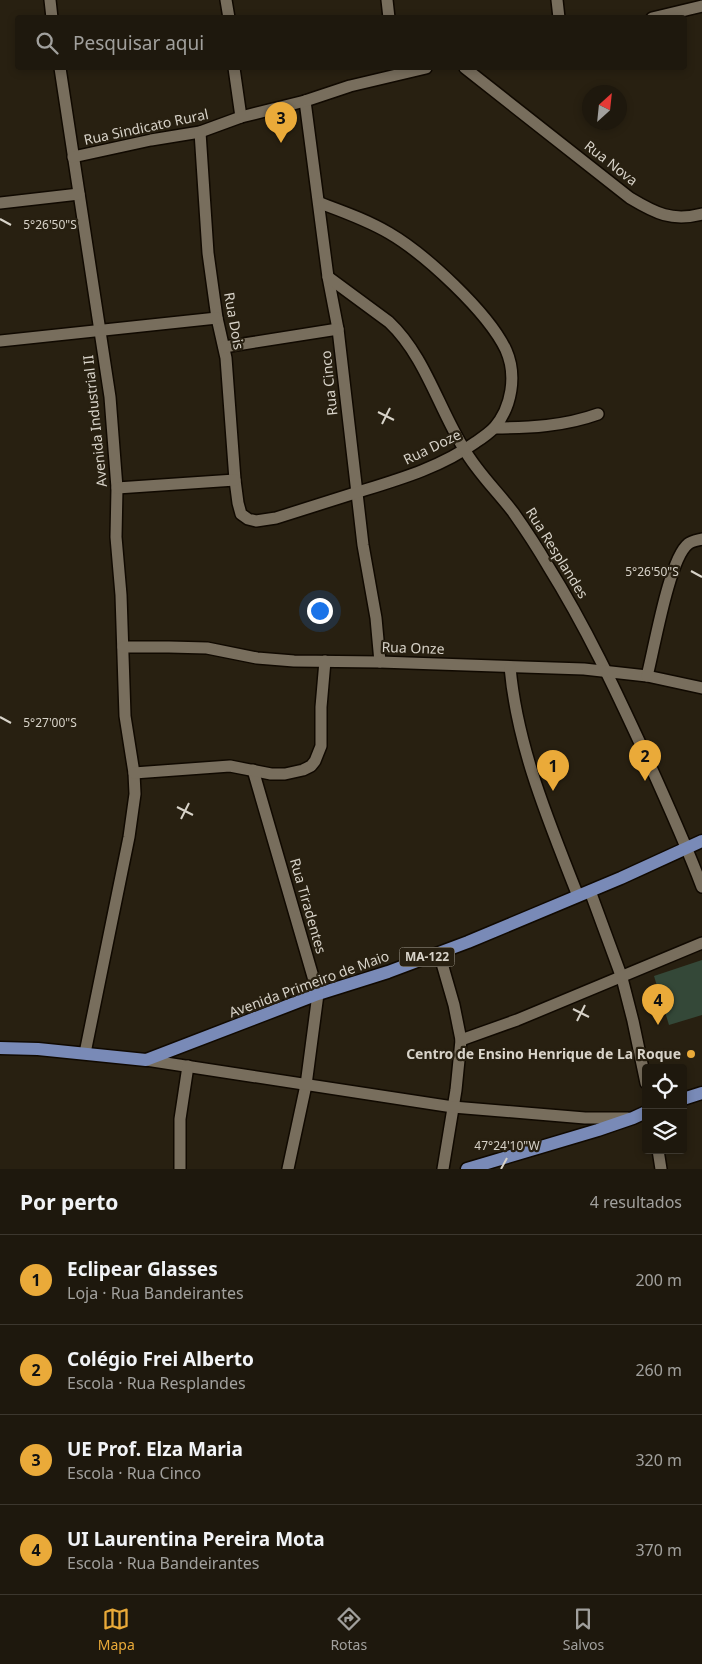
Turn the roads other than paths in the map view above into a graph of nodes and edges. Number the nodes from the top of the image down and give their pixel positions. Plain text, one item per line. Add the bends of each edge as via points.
1 (50, 0) edge
2 (226, 0) edge
3 (388, 0) edge
4 (557, 0) edge
5 (702, 6) edge
6 (52, 15) edge
7 (228, 15) edge
8 (389, 15) edge
9 (559, 15) edge
10 (664, 15) edge
11 (60, 70) edge
12 (234, 70) edge
13 (468, 70) edge
14 (395, 71) edge
15 (305, 101) junction
16 (241, 118) junction
17 (200, 132) junction
18 (73, 158) junction
19 (79, 194) junction
20 (0, 202) edge
21 (320, 203) junction
22 (702, 214) edge
23 (328, 277) junction
24 (218, 318) junction
25 (338, 329) junction
26 (100, 330) junction
27 (0, 341) edge
28 (224, 347) junction
29 (598, 414) dead end
30 (494, 428) junction
31 (464, 450) junction
32 (235, 480) junction
33 (117, 488) junction
34 (357, 492) junction
35 (241, 514) joint
36 (702, 539) edge
37 (123, 647) junction
38 (325, 661) junction
39 (380, 662) junction
40 (510, 667) junction
41 (607, 672) junction
42 (647, 676) junction
43 (702, 688) edge
44 (253, 770) junction
45 (134, 773) junction
46 (702, 841) edge
47 (687, 848) junction
48 (702, 886) edge
49 (584, 893) junction
50 (702, 943) edge
51 (439, 953) junction
52 (622, 978) junction
53 (318, 994) junction
54 (461, 1040) junction
55 (0, 1048) edge
56 (85, 1053) junction
57 (146, 1060) junction
58 (642, 1064) edge
59 (188, 1066) junction
60 (306, 1085) junction
61 (702, 1093) edge
62 (687, 1098) edge
63 (453, 1107) junction
64 (642, 1114) edge
65 (633, 1118) junction
66 (659, 1154) edge
67 (180, 1169) edge
68 (288, 1169) edge
69 (443, 1169) edge
70 (467, 1169) edge
71 (661, 1169) edge

1 - 6 street
2 - 7 street
3 - 8 street
4 - 9 street
5 - 10 street
11 - 18 street, Avenida Industrial II
12 - 16 street
13 - 22 street, Rua Nova via 643,206 673,217
14 - 15 street, Rua Sindicato Rural
15 - 16 street, Rua Sindicato Rural
15 - 21 street, Rua Cinco
16 - 17 street, Rua Sindicato Rural
17 - 18 street, Rua Sindicato Rural
17 - 24 street, Rua Dois via 208,253
18 - 19 street, Avenida Industrial II
19 - 20 street
19 - 26 street, Avenida Industrial II
21 - 23 street, Rua Cinco
21 - 30 street, Rua Doze via 364,220 408,246 435,267 491,327 510,361 511,385 507,405
23 - 25 street, Rua Cinco
23 - 31 street, Rua Resplandes via 398,330 427,375
24 - 26 street
24 - 28 street, Rua Dois
25 - 28 street
25 - 34 street, Rua Cinco
26 - 27 street
26 - 33 street, Avenida Industrial II via 110,397
28 - 32 street, Rua Dois
29 - 30 street via 548,425
30 - 31 street, Rua Doze
31 - 34 street, Rua Doze via 426,469
31 - 41 street, Rua Resplandes via 525,530 576,613
32 - 33 street
32 - 35 street, Rua Dois
33 - 37 street, Avenida Industrial II via 116,537
34 - 35 street, Rua Doze via 264,520 248,519
34 - 39 street, Rua Cinco
36 - 42 street via 688,544 678,559
37 - 38 street, Rua Onze via 207,648 257,658
37 - 45 street, Avenida Industrial II via 125,716
38 - 39 street, Rua Onze
38 - 44 street via 320,746 316,761 295,772 271,774
39 - 40 street, Rua Onze
40 - 41 street, Rua Onze
40 - 49 street via 512,695 530,766 542,802
41 - 42 street, Rua Onze
41 - 47 street, Rua Resplandes
42 - 43 street, Rua Onze
44 - 45 street via 230,766
44 - 53 street, Rua Tiradentes
45 - 56 street, Avenida Industrial II via 134,810
46 - 47 main road, Avenida Primeiro de Maio / MA-122
47 - 48 street, Rua Resplandes
47 - 49 main road, Avenida Primeiro de Maio / MA-122
49 - 51 main road, Avenida Primeiro de Maio / MA-122
49 - 52 street
50 - 52 street
51 - 53 main road, Avenida Primeiro de Maio / MA-122
51 - 54 street
52 - 54 street
52 - 58 street
53 - 57 main road, Avenida Primeiro de Maio / MA-122
53 - 60 street, Rua Tiradentes
54 - 63 street
55 - 56 main road, MA-122
56 - 57 main road, MA-122
57 - 59 street
59 - 60 street
59 - 67 street via 180,1119
60 - 63 street
60 - 68 street, Rua Tiradentes
61 - 62 main road
63 - 65 street via 585,1118
63 - 69 street
64 - 65 main road
65 - 70 main road
66 - 71 street

